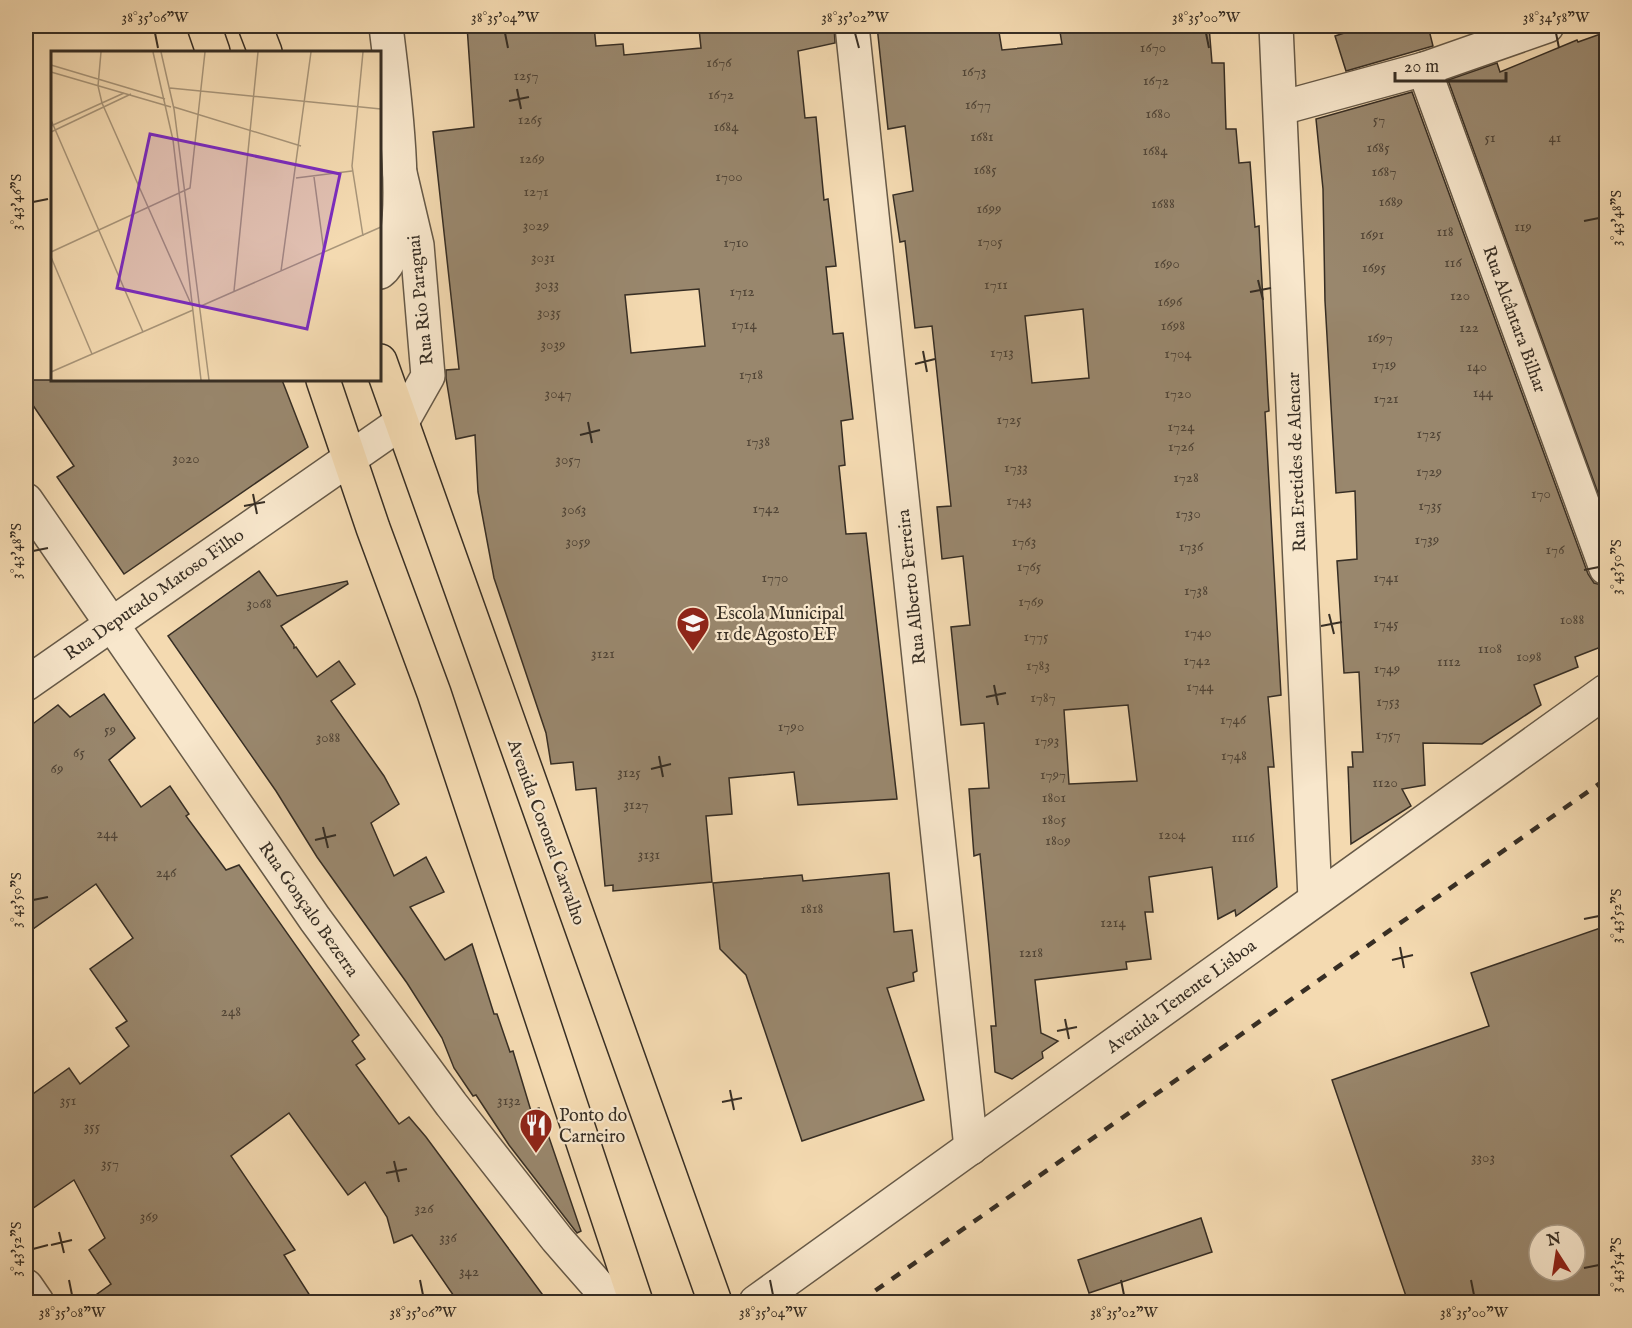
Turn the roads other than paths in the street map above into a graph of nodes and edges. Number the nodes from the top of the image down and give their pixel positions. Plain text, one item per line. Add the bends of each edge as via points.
1 (204, 26) edge
2 (255, 26) edge
3 (386, 26) edge
4 (852, 26) edge
5 (1276, 26) edge
6 (1547, 26) edge
7 (213, 51) edge
8 (265, 51) edge
9 (1424, 69) junction
10 (1281, 108) junction
11 (400, 173) junction
12 (381, 271) edge
13 (381, 364) edge
14 (323, 381) edge
15 (402, 422) junction
16 (350, 458) junction
17 (26, 500) edge
18 (1606, 568) edge
19 (112, 622) junction
20 (26, 684) edge
21 (1606, 691) edge
22 (1315, 899) junction
23 (971, 1148) junction
24 (26, 1286) edge
25 (37, 1302) edge
26 (612, 1302) edge
27 (636, 1302) edge
28 (715, 1302) edge
29 (756, 1302) edge

1 - 7 main road
2 - 8 main road
3 - 11 street, Rua Rio Paraguai
4 - 23 street, Rua Alberto Ferreira
5 - 10 street, Rua Eretides de Alencar
6 - 9 street
9 - 10 street
9 - 18 street, Rua Alcântara Bilhar
10 - 22 street, Rua Eretides de Alencar
11 - 12 street, Rua Rio Paraguai via 393,256
11 - 15 street, Rua Rio Paraguai via 417,245 428,376
13 - 15 main road, Avenida Coronel Carvalho
14 - 16 main road
15 - 16 street, Rua Deputado Matoso Filho
15 - 28 main road, Avenida Coronel Carvalho
16 - 19 street, Rua Deputado Matoso Filho
16 - 27 main road via 434,693
17 - 19 street, Rua Gonçalo Bezerra
19 - 20 street, Rua Deputado Matoso Filho
19 - 26 street, Rua Gonçalo Bezerra via 315,919 451,1104
21 - 22 street, Avenida Tenente Lisboa
22 - 23 street, Avenida Tenente Lisboa
23 - 29 street, Avenida Tenente Lisboa
24 - 25 street

